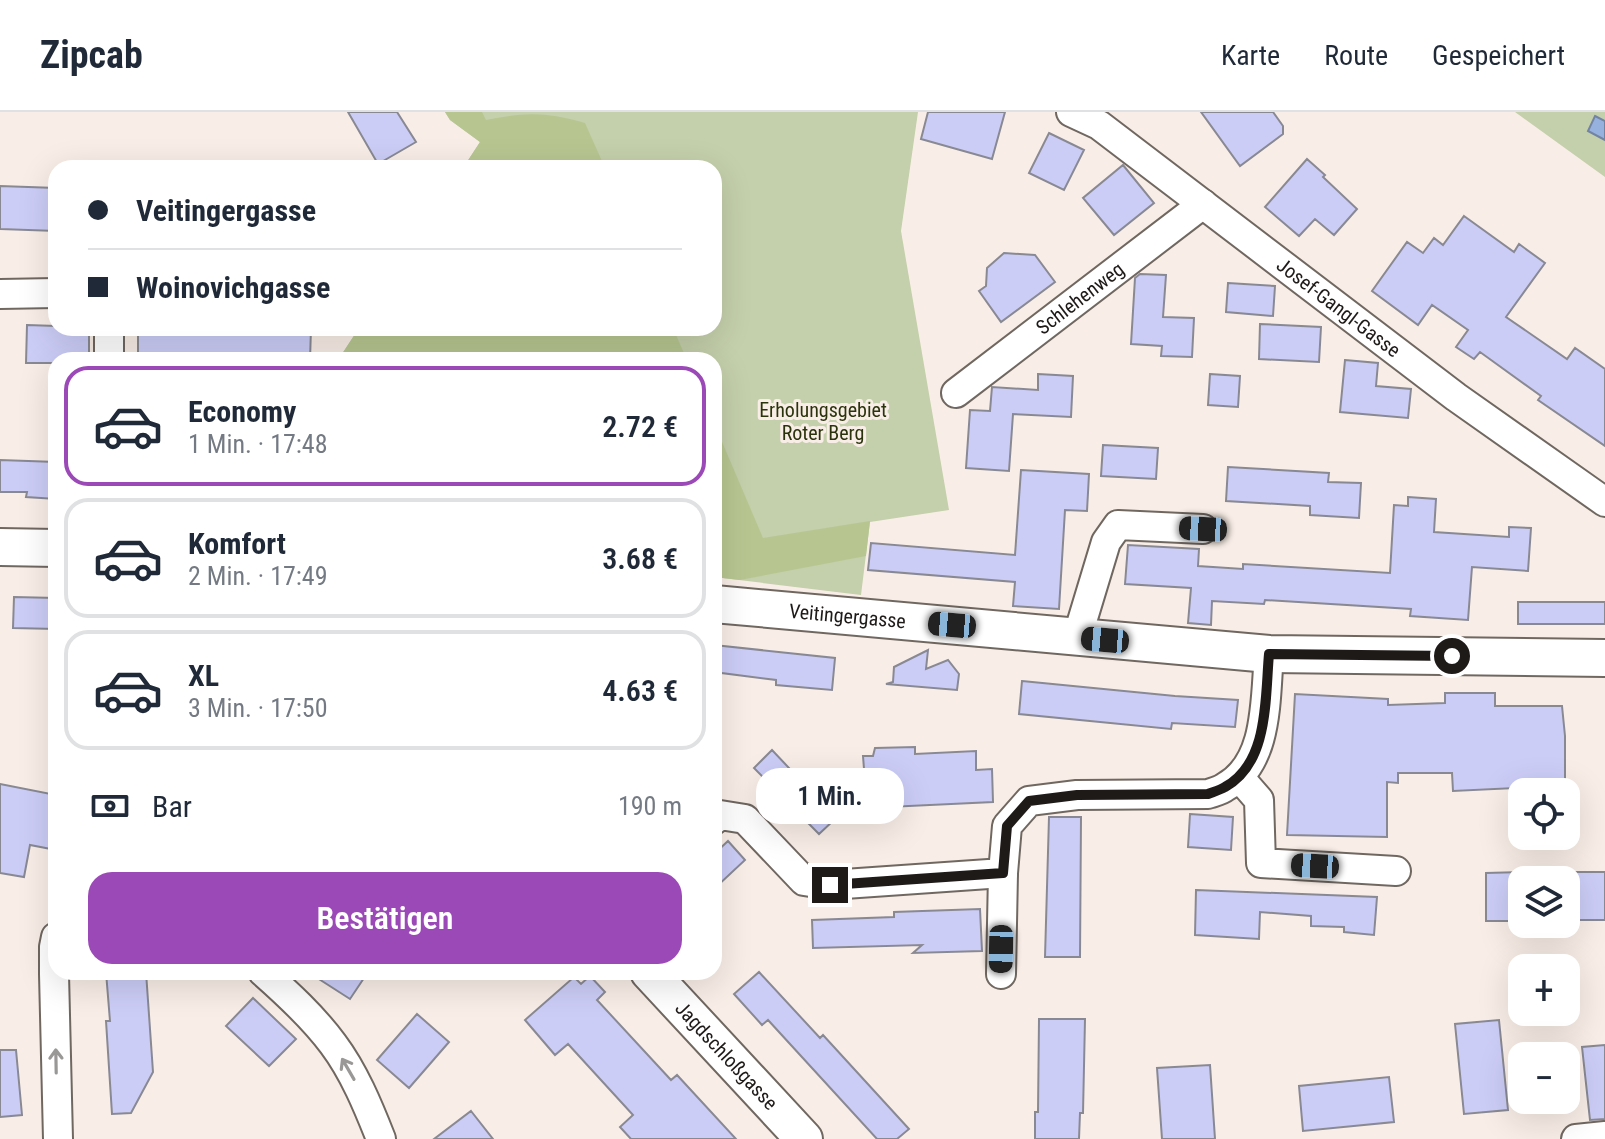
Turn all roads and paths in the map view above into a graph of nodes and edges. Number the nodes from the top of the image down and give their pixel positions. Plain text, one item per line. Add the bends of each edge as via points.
1 (1071, 112) edge
2 (1203, 204) junction
3 (48, 293) edge
4 (0, 294) edge
5 (956, 393) dead end
6 (1605, 502) edge
7 (1203, 529) dead end
8 (0, 547) edge
9 (48, 548) edge
10 (722, 605) edge
11 (1077, 638) junction
12 (1269, 654) junction
13 (1605, 658) edge
14 (1239, 777) junction
15 (722, 815) edge
16 (1396, 871) dead end
17 (1003, 873) junction
18 (1001, 974) dead end
19 (54, 980) edge
20 (272, 980) edge
21 (656, 980) edge
22 (1605, 1136) edge
23 (58, 1139) edge
24 (381, 1139) edge
25 (804, 1139) edge
26 (1576, 1139) edge

1 - 2 street, Josef-Gangl-Gasse via 1099,125
2 - 5 street, Schlehenweg
2 - 6 street, Josef-Gangl-Gasse via 1456,397
3 - 4 street
7 - 11 street via 1118,525 1106,542
8 - 9 street
10 - 11 street, Veitingergasse
11 - 12 street, Veitingergasse
12 - 13 street, Veitingergasse
12 - 14 street via 1261,737
14 - 16 street via 1259,800 1261,863
14 - 17 street via 1208,794 1077,795 1029,801 1007,826
15 - 17 street via 745,819 804,881 830,885
17 - 18 street
23 -> 19 street
24 -> 20 street via 334,1044
21 - 25 street, Jagdschloßgasse
22 - 26 street

